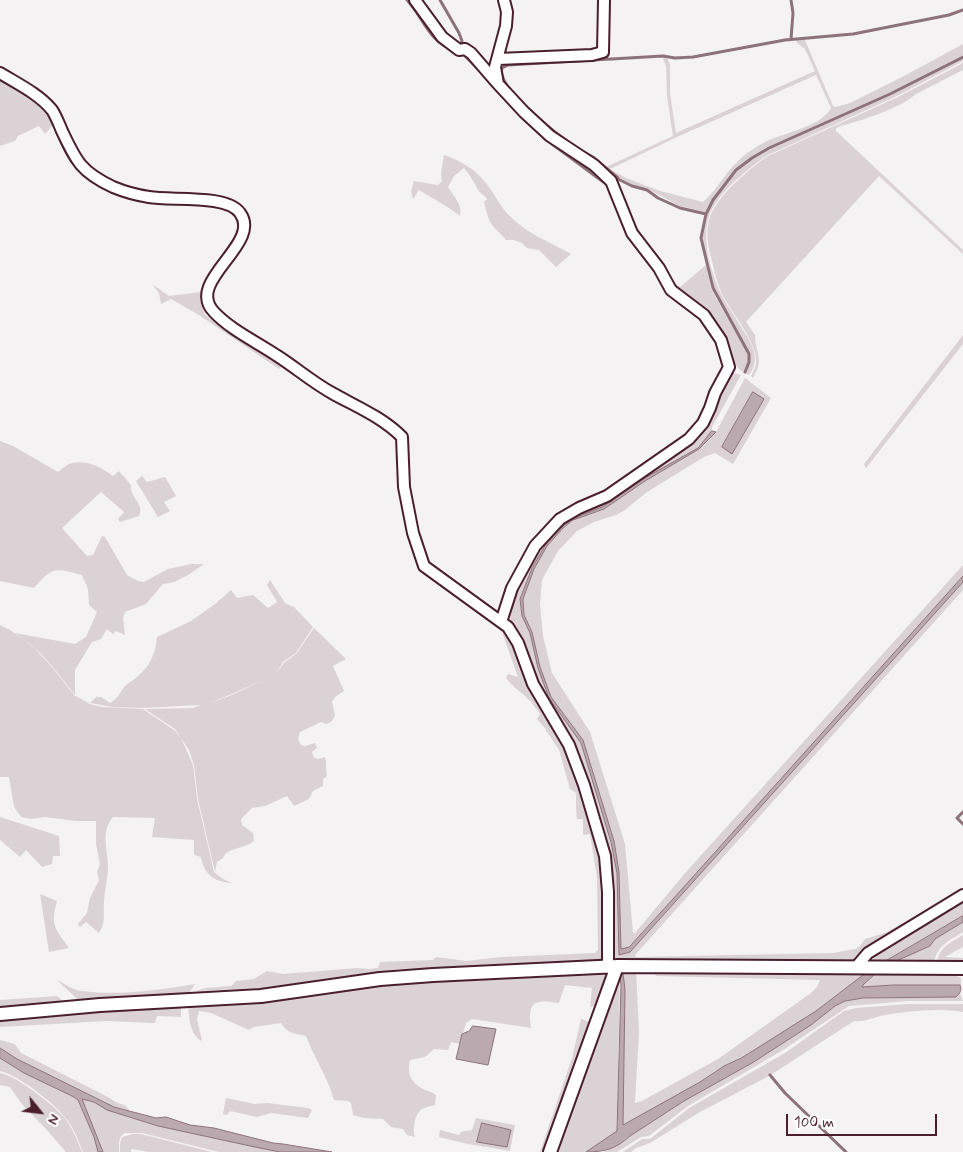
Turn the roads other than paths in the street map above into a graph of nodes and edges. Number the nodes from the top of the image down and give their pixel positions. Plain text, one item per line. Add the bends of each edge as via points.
1 (415, 0) edge
2 (504, 0) edge
3 (604, 0) edge
4 (498, 59) junction
5 (0, 73) edge
6 (498, 84) junction
7 (501, 622) junction
8 (963, 895) edge
9 (614, 966) junction
10 (862, 967) junction
11 (963, 968) edge
12 (0, 1014) edge
13 (550, 1152) edge

1 - 6 street via 442,37 459,50 465,49 471,54
2 - 4 street via 506,26
3 - 4 street via 603,52
4 - 6 street via 495,67
5 - 7 street via 42,100 53,112 72,153 92,176 129,193 151,198 222,202 240,213 244,230 207,291 207,303 236,330 330,392 390,425 402,437 404,487 413,533 424,566
6 - 7 street via 550,136 594,166 611,182 632,233 671,290 704,316 721,340 729,366 703,423 689,439 607,496 560,519 535,546 512,588
7 - 9 street via 518,643 533,684 569,745 584,785 605,856
8 - 10 street via 868,954
9 - 10 main road
9 - 12 main road via 398,978 261,996
9 - 13 main road
10 - 11 main road

